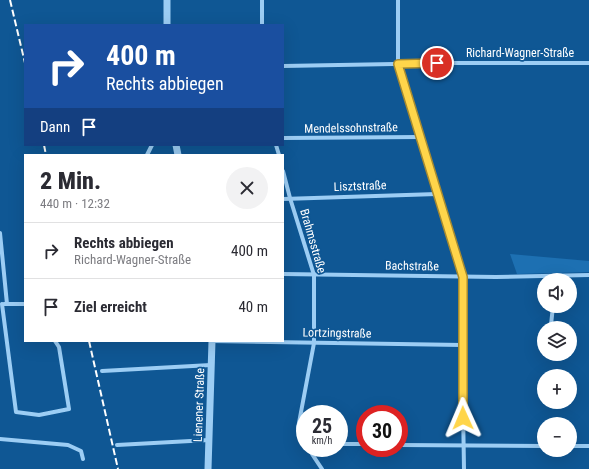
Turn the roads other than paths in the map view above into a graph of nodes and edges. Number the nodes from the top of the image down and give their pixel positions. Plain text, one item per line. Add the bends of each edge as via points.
1 (167, 0) edge
2 (262, 0) edge
3 (398, 0) edge
4 (167, 24) edge
5 (262, 24) edge
6 (589, 63) edge
7 (398, 64) junction
8 (284, 66) edge
9 (420, 137) junction
10 (284, 138) edge
11 (284, 175) edge
12 (437, 194) junction
13 (290, 198) junction
14 (284, 199) edge
15 (0, 233) edge
16 (284, 274) edge
17 (314, 275) junction
18 (589, 275) edge
19 (577, 276) edge
20 (463, 277) junction
21 (537, 278) edge
22 (3, 304) edge
23 (24, 304) edge
24 (56, 342) edge
25 (212, 342) edge
26 (263, 342) edge
27 (314, 343) junction
28 (462, 346) junction
29 (211, 365) junction
30 (102, 371) dead end
31 (302, 405) edge
32 (0, 439) edge
33 (209, 440) junction
34 (117, 445) dead end
35 (408, 445) edge
36 (463, 446) junction
37 (537, 446) edge
38 (577, 446) edge
39 (589, 446) edge
40 (314, 457) edge
41 (83, 459) dead end
42 (208, 469) edge
43 (322, 469) edge
44 (464, 469) edge

1 - 4 street
2 - 5 street
3 - 7 street
6 - 7 street, Richard-Wagner-Straße
7 - 8 street, Richard-Wagner-Straße
7 - 9 street
9 - 10 street, Mendelssohnstraße
9 - 12 street
11 - 13 street, Brahmsstraße
12 - 13 street, Lisztstraße
12 - 20 street
13 - 14 street, Lisztstraße
13 - 17 street, Brahmsstraße
15 - 22 street
16 - 17 street, Bachstraße
17 - 20 street, Bachstraße
17 - 27 street, Brahmsstraße
18 - 19 street, Bachstraße
20 - 21 street, Bachstraße
20 - 28 street
22 - 23 street
22 - 24 street via 16,412 39,415 69,409 59,347
25 - 29 street, Lienener Straße
26 - 27 street, Lortzingstraße
27 - 28 street, Lortzingstraße
27 - 31 street, Brahmsstraße
28 - 36 street
29 - 30 street
29 - 33 street, Lienener Straße
32 - 41 street via 68,445 81,451
33 - 34 street
33 - 42 street, Lienener Straße
35 - 36 street
36 - 37 street
36 - 44 street
38 - 39 street
40 - 43 street

